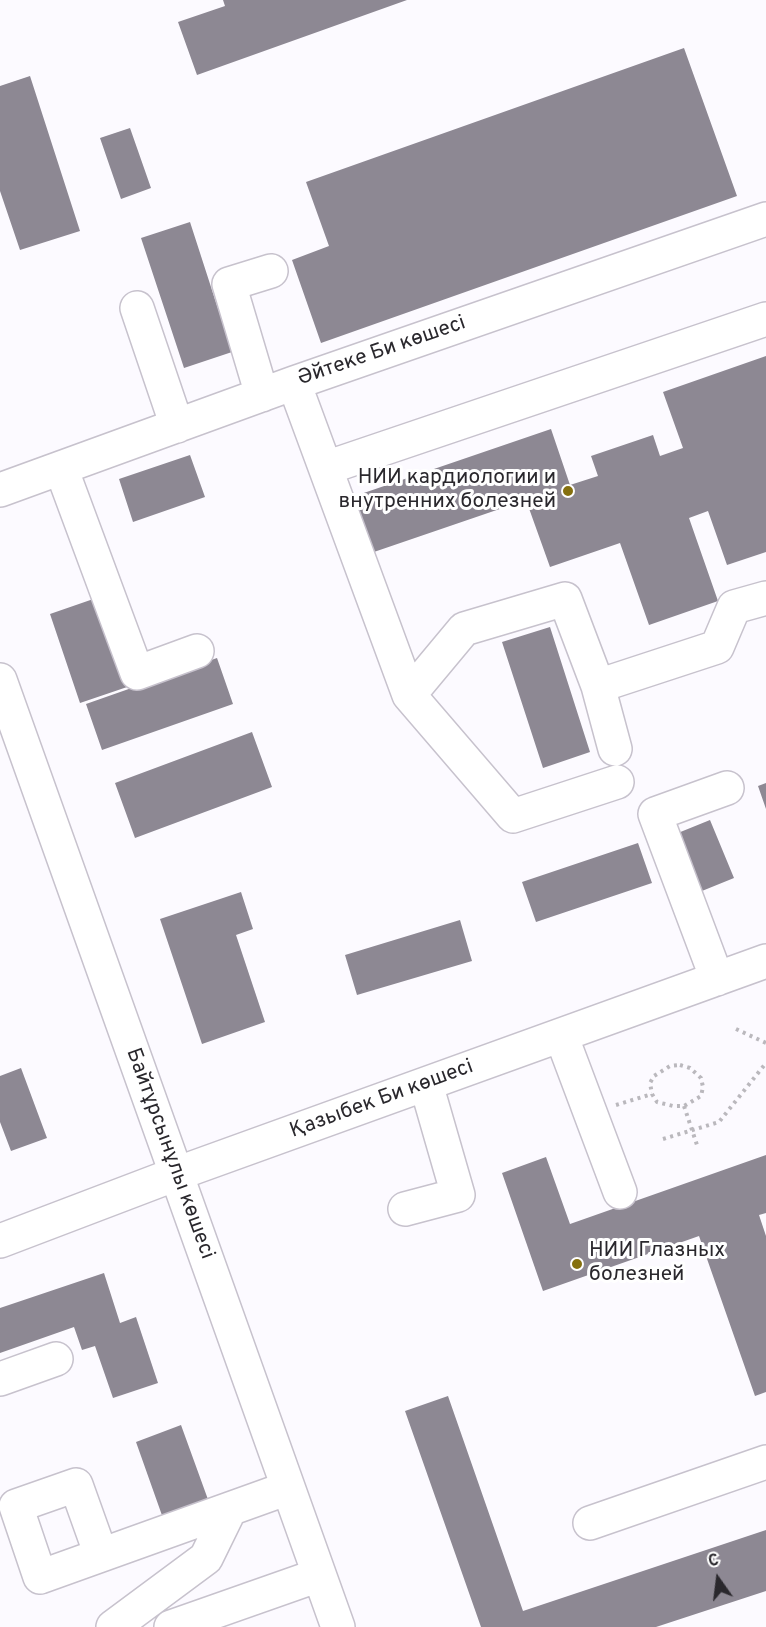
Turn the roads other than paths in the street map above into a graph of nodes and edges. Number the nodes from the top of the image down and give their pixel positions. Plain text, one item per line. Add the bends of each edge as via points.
1 (766, 219) edge
2 (272, 272) dead end
3 (137, 308) dead end
4 (766, 319) edge
5 (294, 383) junction
6 (262, 395) junction
7 (177, 426) junction
8 (61, 468) junction
9 (326, 468) junction
10 (0, 490) edge
11 (766, 598) edge
12 (197, 651) dead end
13 (598, 686) junction
14 (409, 695) junction
15 (3, 697) edge
16 (615, 749) dead end
17 (617, 782) dead end
18 (727, 788) dead end
19 (766, 961) edge
20 (717, 979) junction
21 (561, 1035) junction
22 (426, 1084) junction
23 (176, 1174) junction
24 (620, 1192) dead end
25 (405, 1209) dead end
26 (0, 1241) edge
27 (56, 1359) dead end
28 (0, 1379) edge
29 (766, 1462) edge
30 (288, 1488) junction
31 (230, 1509) junction
32 (590, 1523) dead end
33 (101, 1555) dead end
34 (320, 1575) junction
35 (113, 1627) edge
36 (171, 1627) edge
37 (338, 1627) edge

1 - 5 street, Әйтеке Би көшесі
2 - 6 street via 229,284
3 - 7 street
4 - 9 street
5 - 6 street, Әйтеке Би көшесі
5 - 9 street
6 - 7 street, Әйтеке Би көшесі
7 - 8 street, Әйтеке Би көшесі
8 - 10 street, Әйтеке Би көшесі
8 - 12 street via 137,672
9 - 14 street
11 - 13 street via 734,607 717,647
13 - 14 street via 564,599 464,629
13 - 16 street
14 - 17 street via 513,816
15 - 23 street, Байтұрсынұлы көшесі
18 - 20 street via 655,814
19 - 20 street, Қазыбек Би көшесі
20 - 21 street, Қазыбек Би көшесі
21 - 22 street, Қазыбек Би көшесі
21 - 24 street
22 - 23 street, Қазыбек Би көшесі
22 - 25 street via 458,1195
23 - 26 street, Қазыбек Би көшесі
23 - 30 street, Байтұрсынұлы көшесі
27 - 28 street
29 - 32 street
30 - 31 street
30 - 34 street, Байтұрсынұлы көшесі
31 - 33 street
31 - 35 street via 206,1558
34 - 36 street
34 - 37 street, Байтұрсынұлы көшесі

